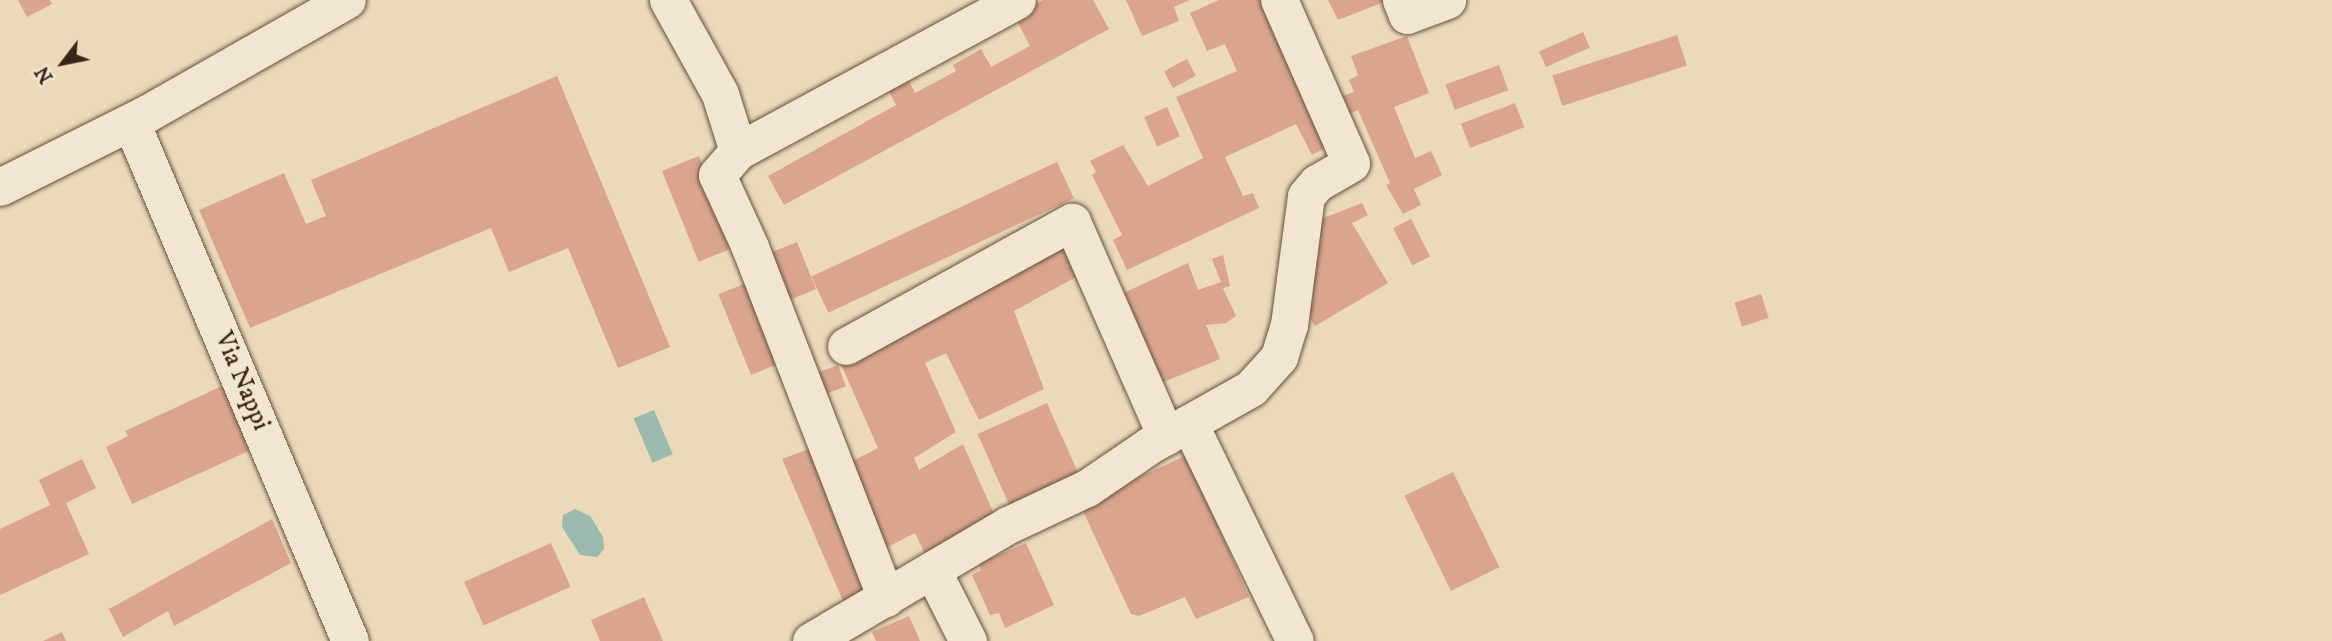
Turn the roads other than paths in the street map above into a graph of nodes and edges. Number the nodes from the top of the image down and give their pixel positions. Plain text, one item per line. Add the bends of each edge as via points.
1 (347, 0) edge
2 (668, 0) edge
3 (1017, 0) edge
4 (1279, 0) edge
5 (1401, 0) edge
6 (1447, 0) edge
7 (131, 122) junction
8 (738, 151) junction
9 (0, 187) edge
10 (846, 346) dead end
11 (1178, 429) junction
12 (932, 570) junction
13 (886, 598) junction
14 (350, 641) edge
15 (811, 641) edge
16 (968, 641) edge
17 (1295, 641) edge

1 - 7 street
2 - 8 street via 720,94
3 - 8 street
4 - 11 street via 1351,163 1317,183 1306,196 1289,325 1279,358 1251,388
5 - 6 street via 1407,15
7 - 9 street
7 - 14 street, Via Nappi
8 - 13 street via 717,175 750,247
10 - 11 street via 1072,222
11 - 12 street via 1087,488
11 - 17 street
12 - 13 street
12 - 16 street
13 - 15 street

